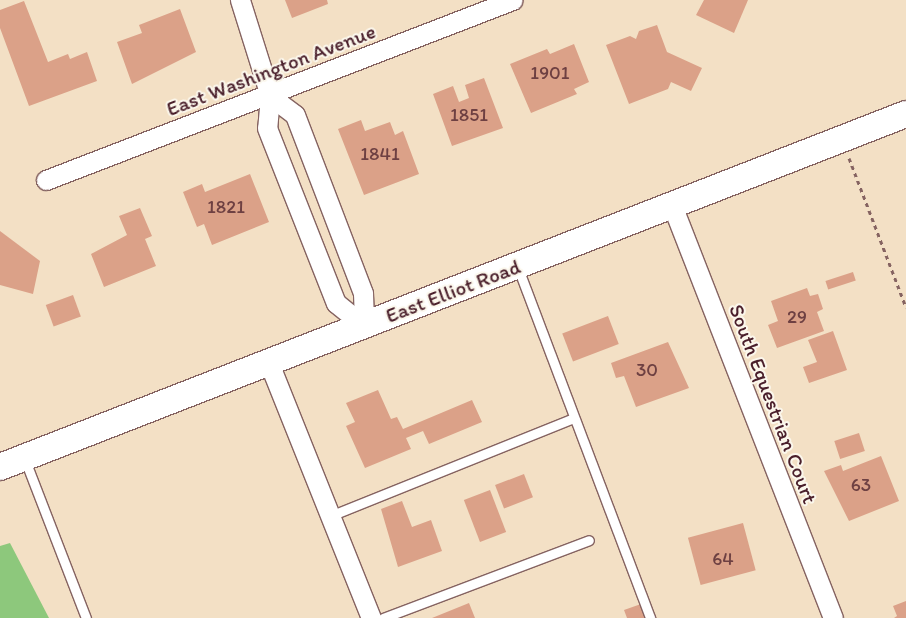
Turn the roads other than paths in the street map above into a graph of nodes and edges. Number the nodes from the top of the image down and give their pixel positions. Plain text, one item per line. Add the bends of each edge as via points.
1 (240, 0) edge
2 (512, 0) edge
3 (270, 96) junction
4 (906, 114) edge
5 (46, 180) dead end
6 (672, 206) junction
7 (517, 266) junction
8 (364, 326) junction
9 (269, 363) junction
10 (574, 418) junction
11 (24, 458) junction
12 (0, 467) edge
13 (330, 516) junction
14 (589, 540) dead end
15 (86, 618) edge
16 (371, 618) edge
17 (383, 618) edge
18 (650, 618) edge
19 (833, 618) edge

1 - 3 street
2 - 3 street, East Washington Avenue
3 - 5 street, East Washington Avenue
3 - 8 street via 295,115 363,292
3 - 8 street via 267,128 336,303
4 - 6 main road, East Elliot Road
6 - 7 main road, East Elliot Road
6 - 19 street, South Equestrian Court
7 - 8 main road, East Elliot Road
7 - 10 lane
8 - 9 main road, East Elliot Road
9 - 11 main road, East Elliot Road
9 - 13 street
10 - 13 lane
10 - 18 lane
11 - 12 main road, East Elliot Road
11 - 15 lane
13 - 16 street
14 - 17 lane

